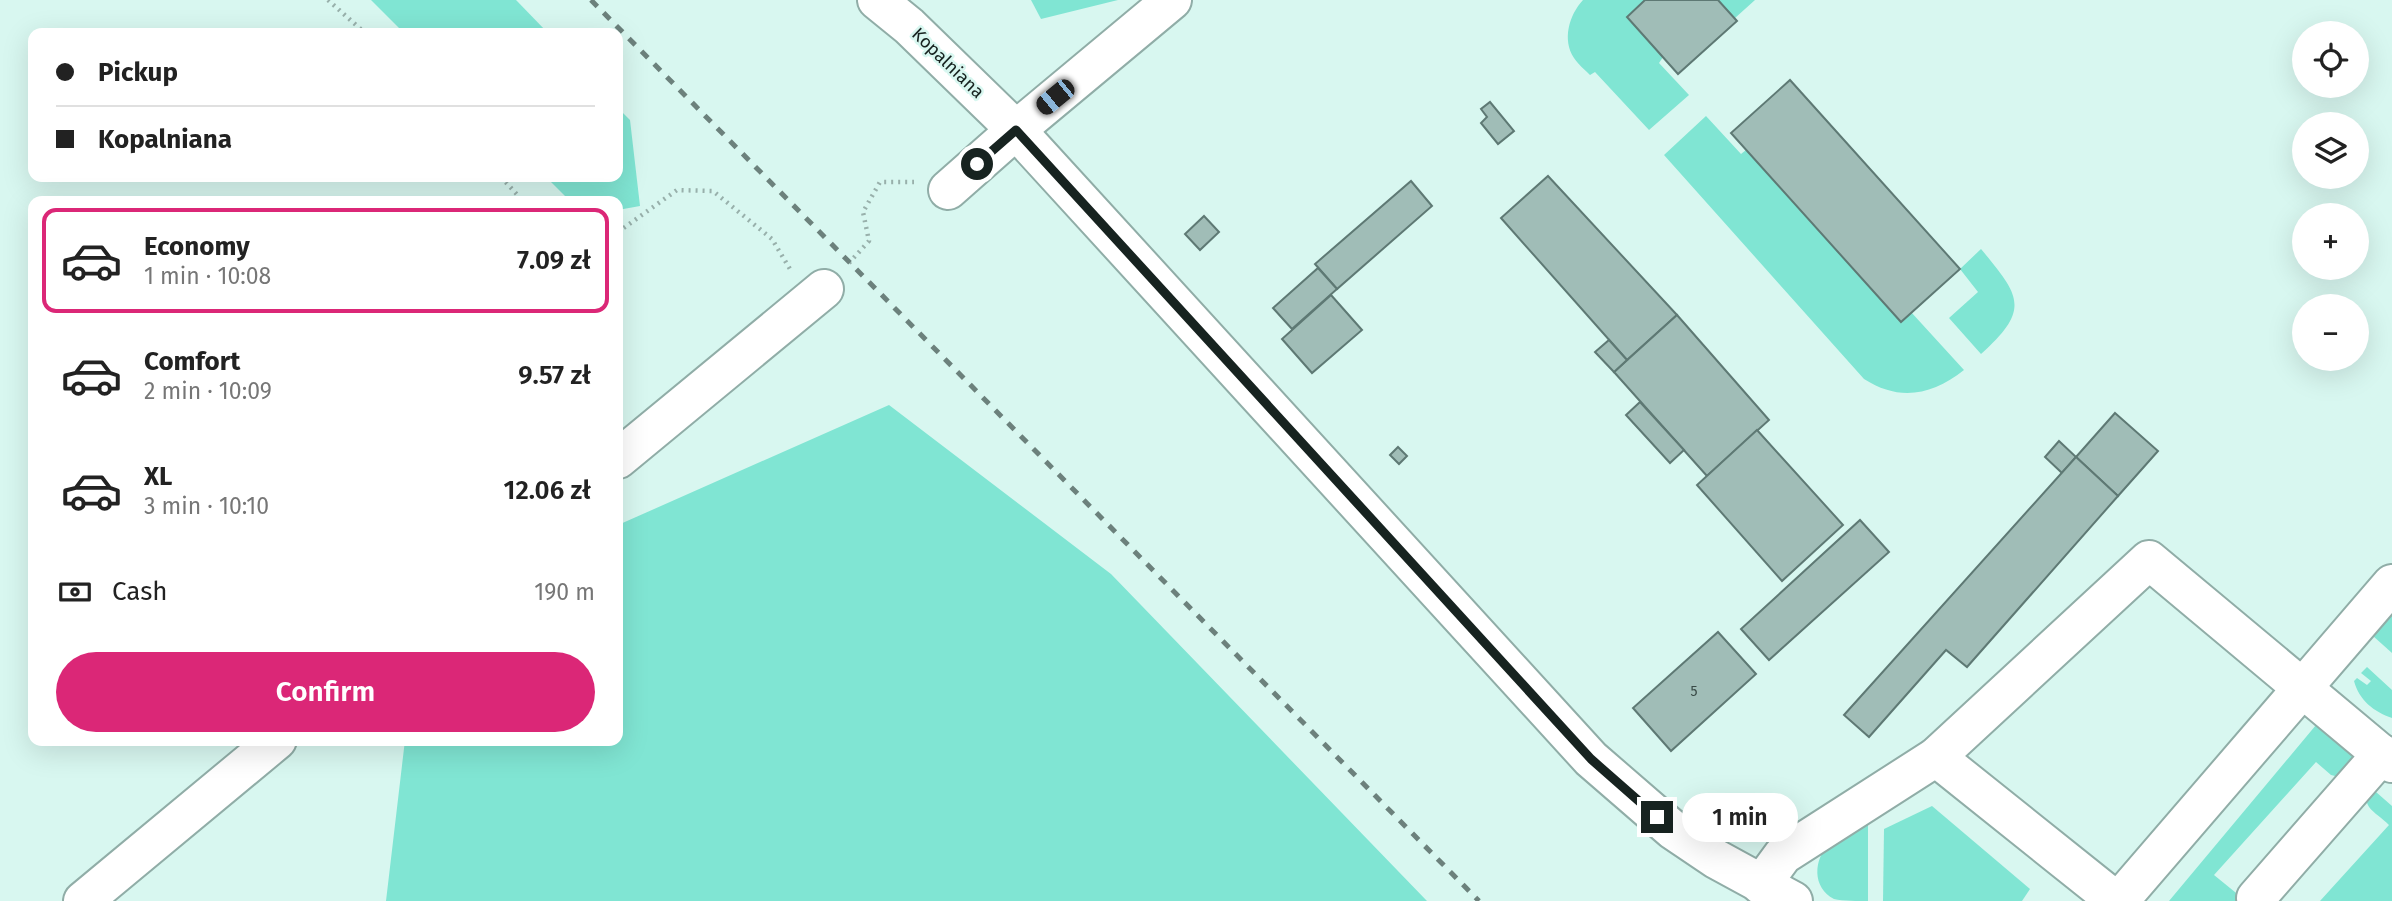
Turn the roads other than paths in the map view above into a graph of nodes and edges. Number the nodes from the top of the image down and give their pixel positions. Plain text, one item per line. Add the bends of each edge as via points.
1 (877, 0) edge
2 (1172, 0) edge
3 (1016, 130) junction
4 (952, 186) road end
5 (816, 295) road end
6 (623, 455) edge
7 (2392, 584) edge
8 (2302, 687) junction
9 (270, 746) edge
10 (1936, 757) junction
11 (2387, 758) edge
12 (1777, 893) edge
13 (2256, 898) dead end
14 (83, 901) edge
15 (2117, 901) edge

1 - 3 street, Kopalniana
2 - 3 street
3 - 4 street
3 - 12 street, Kopalniana via 1591,759 1673,830
5 - 6 street
7 - 8 street
8 - 10 street via 2149,560
8 - 11 street
8 - 15 street
9 - 14 street
10 - 12 street via 1783,855
10 - 15 street
11 - 13 street

